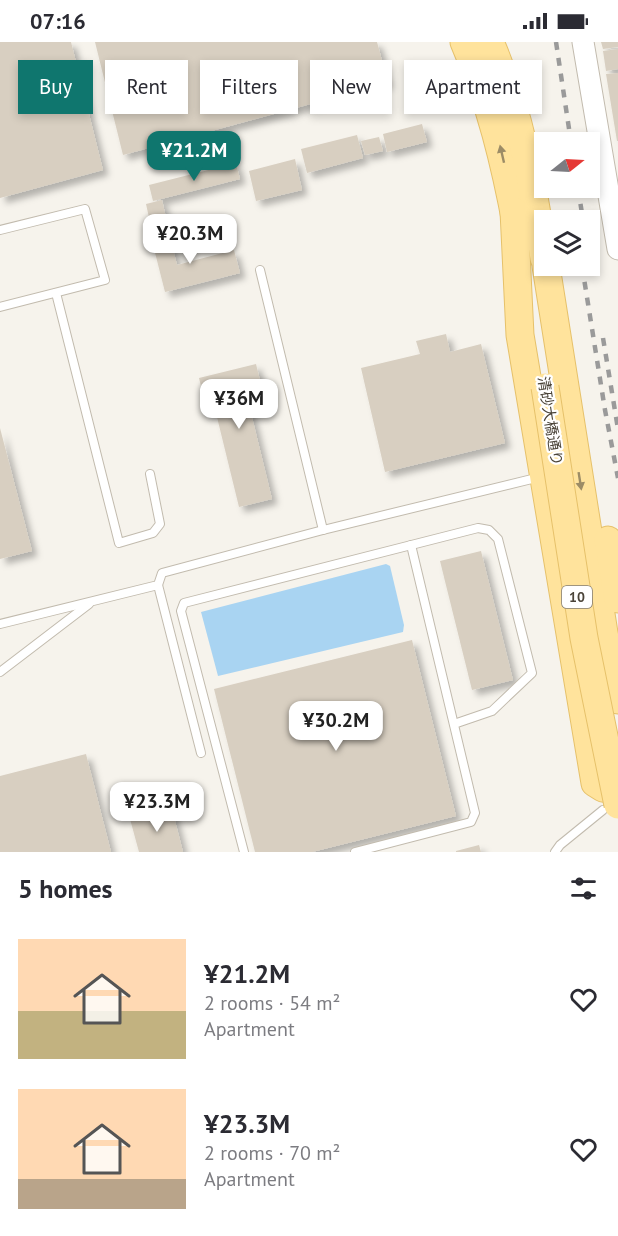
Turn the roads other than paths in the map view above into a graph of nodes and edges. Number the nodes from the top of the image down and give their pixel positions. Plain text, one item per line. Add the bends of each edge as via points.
1 (464, 42) edge
2 (490, 42) edge
3 (583, 42) edge
4 (524, 203) junction
5 (534, 216) edge
6 (0, 230) edge
7 (534, 230) edge
8 (618, 249) edge
9 (260, 270) dead end
10 (547, 276) edge
11 (558, 276) edge
12 (56, 292) junction
13 (0, 307) edge
14 (554, 384) junction
15 (150, 474) dead end
16 (544, 476) junction
17 (323, 530) junction
18 (411, 545) junction
19 (158, 585) junction
20 (618, 599) edge
21 (92, 602) junction
22 (0, 624) edge
23 (0, 672) edge
24 (618, 700) edge
25 (454, 724) junction
26 (201, 753) dead end
27 (618, 779) edge
28 (611, 808) edge
29 (244, 852) edge
30 (355, 852) edge
31 (555, 852) edge

4 -> 1 main road, 清砂大橋通り / 10
2 - 4 main road, 清砂大橋通り / 10 via 520,128
3 - 8 street
4 - 5 main road
4 - 7 main road, 清砂大橋通り / 10
4 - 14 main road, 清砂大橋通り / 10
4 - 16 main road via 520,335
6 - 12 lane via 86,209 105,280
9 - 17 lane
10 - 14 main road, 清砂大橋通り / 10
11 - 20 main road via 571,322
12 - 13 lane
12 - 15 lane via 118,543 153,533 160,524
14 -> 24 main road, 清砂大橋通り / 10
14 - 28 main road, 清砂大橋通り / 10, bridge via 584,638
16 - 17 lane
16 - 27 main road via 595,783 603,788
17 - 19 lane via 162,573
18 - 25 lane
18 - 25 lane via 478,528 494,534 532,673 492,711
18 - 29 lane via 184,603 181,610
19 - 21 lane
19 - 26 lane
21 - 22 lane
21 - 23 lane
25 - 30 lane via 475,813 471,822
28 - 31 lane

